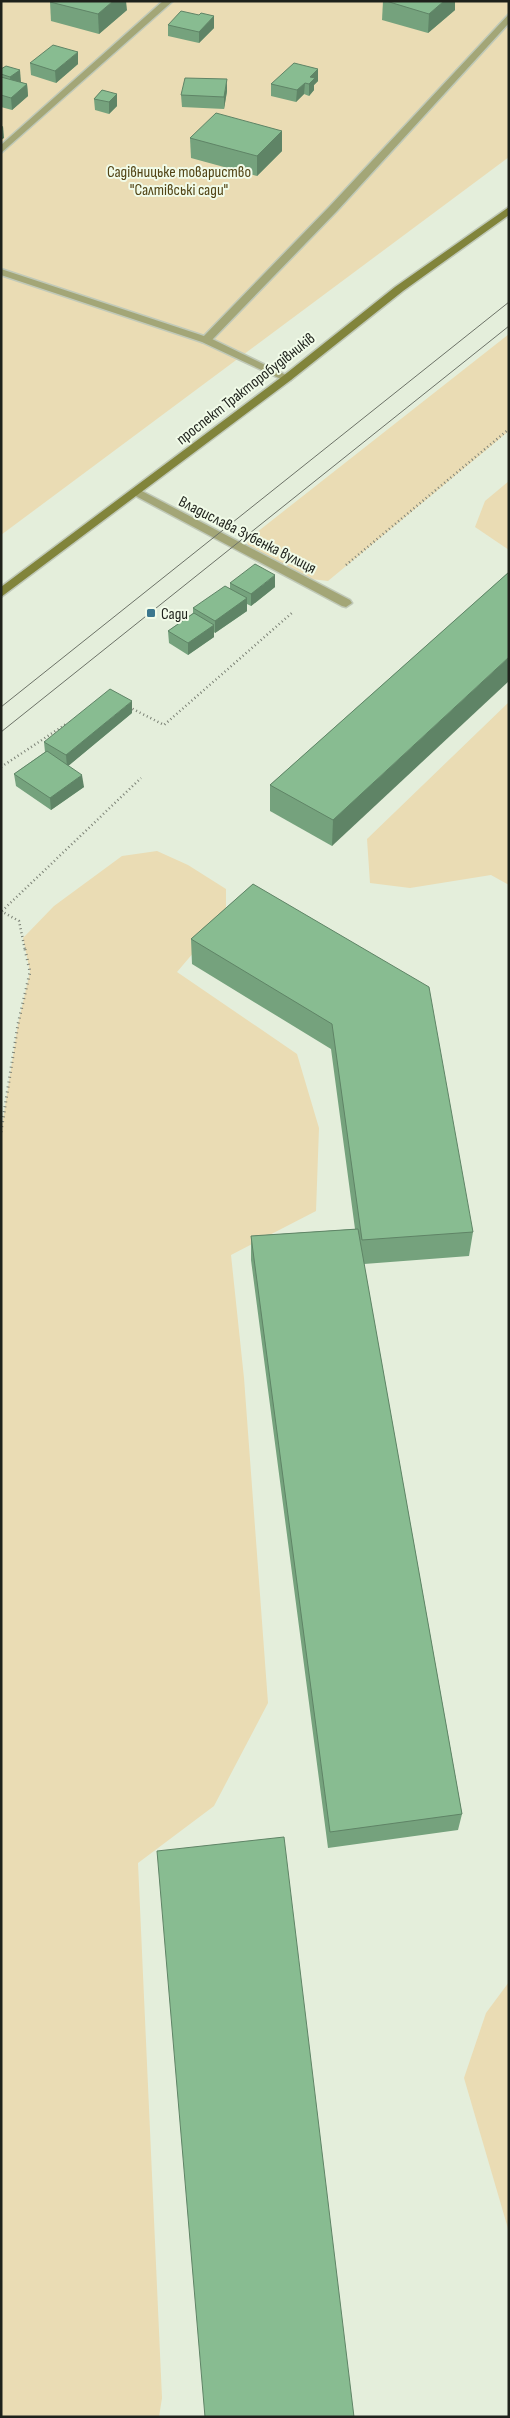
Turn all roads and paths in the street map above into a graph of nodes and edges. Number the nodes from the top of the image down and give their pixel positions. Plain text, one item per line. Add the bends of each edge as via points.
1 (169, 1) edge
2 (509, 17) edge
3 (1, 150) edge
4 (509, 210) edge
5 (1, 272) edge
6 (206, 340) junction
7 (287, 378) junction
8 (136, 492) junction
9 (1, 593) edge
10 (346, 604) dead end
11 (125, 705) edge
12 (68, 724) edge
13 (164, 726) dead end
14 (1, 767) edge
15 (141, 778) dead end
16 (1, 911) edge
17 (1, 1132) edge

1 - 3 street
2 - 6 street via 333,209
4 - 7 main road, проспект Тракторобудівників via 399,289
5 - 6 street
6 - 7 street
7 - 8 main road, проспект Тракторобудівників
8 - 9 main road, проспект Тракторобудівників
8 - 10 street, Владислава Зубенка вулиця
11 - 13 path
12 - 14 path
15 - 16 path
16 - 17 path via 19,921 30,972 18,1024

